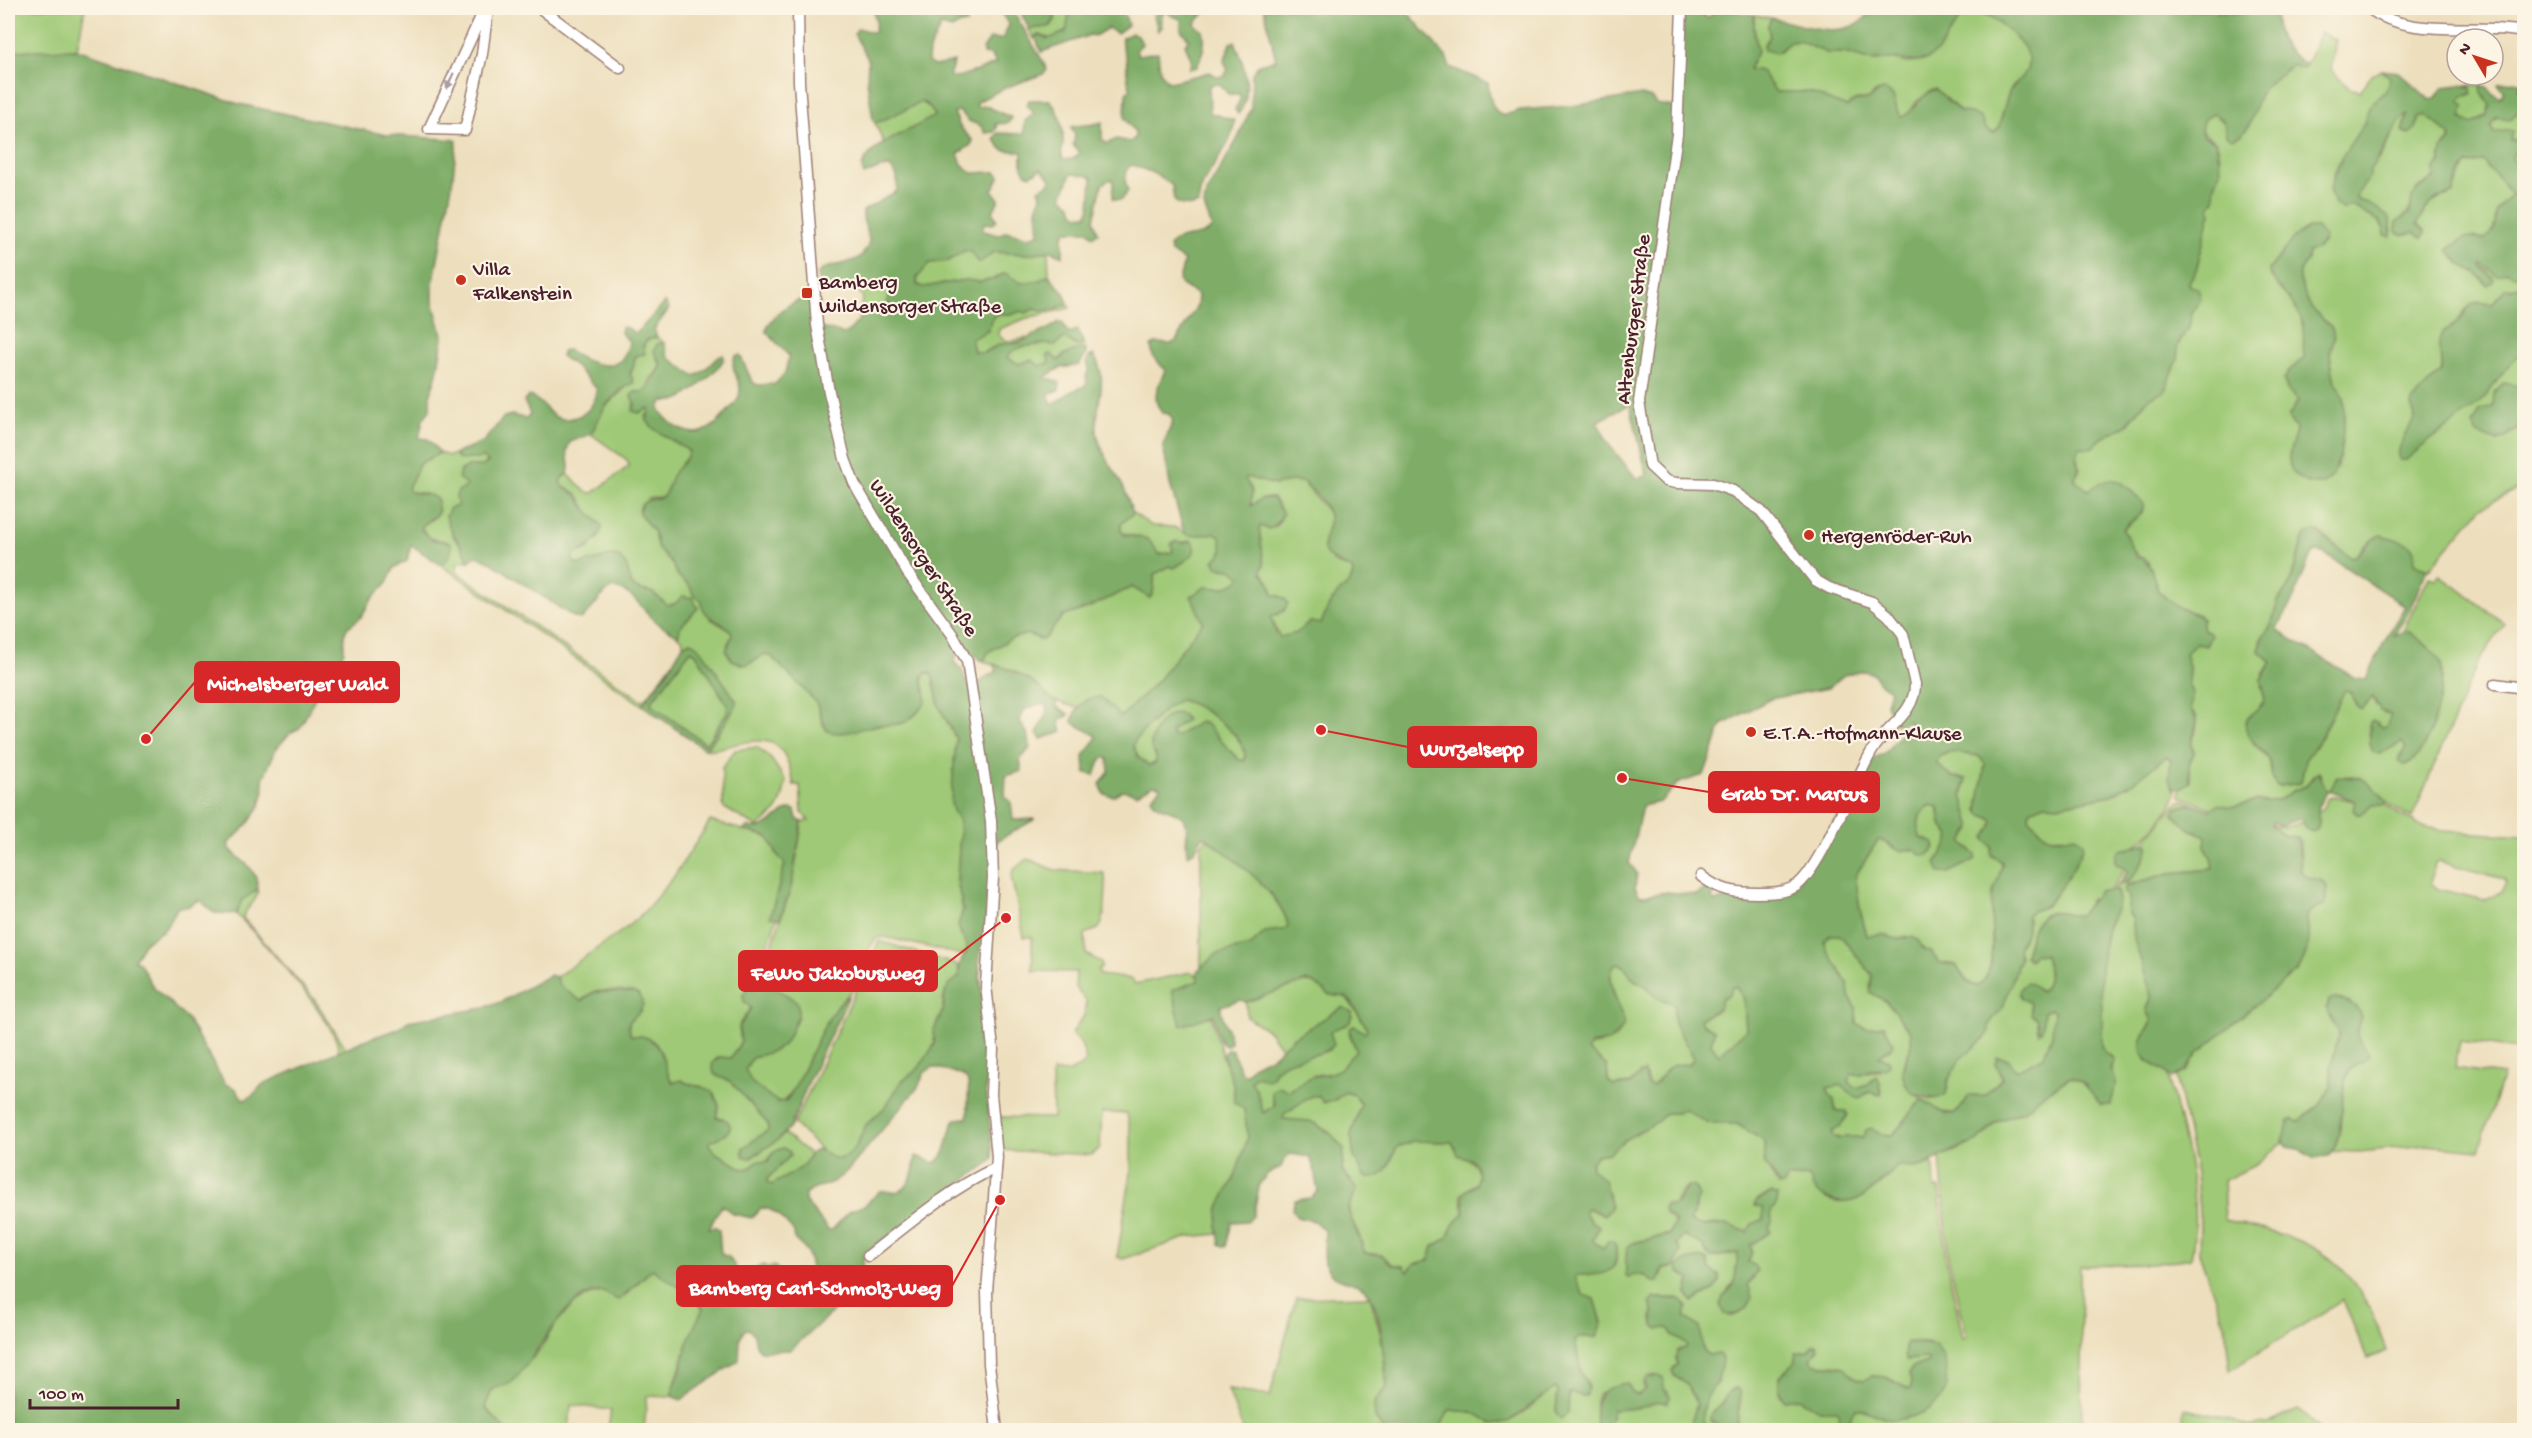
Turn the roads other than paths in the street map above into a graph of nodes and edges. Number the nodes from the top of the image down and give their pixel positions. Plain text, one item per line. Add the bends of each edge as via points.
1 (487, 8) edge
2 (540, 8) edge
3 (798, 8) edge
4 (1682, 8) edge
5 (2368, 8) edge
6 (2524, 32) edge
7 (620, 68) dead end
8 (2495, 684) dead end
9 (2524, 688) edge
10 (1701, 876) dead end
11 (996, 1167) junction
12 (868, 1256) dead end
13 (997, 1431) edge

1 -> 1 street via 429,129 465,130 482,54
2 - 7 street
3 - 11 street, Wildensorger Straße via 798,82 817,325 845,459 854,483 907,572 967,661 993,850 986,985 993,1049 991,1094
4 - 10 street, Altenburger Straße via 1677,134 1639,402 1650,466 1666,481 1713,484 1733,491 1767,518 1815,580 1872,602 1888,615 1903,634 1915,684 1908,709 1873,749 1804,878 1782,891 1749,893 1722,890
5 - 6 street via 2393,22 2412,26
8 - 9 street
11 - 12 street via 921,1215
11 - 13 street, Wildensorger Straße via 987,1292 989,1364

